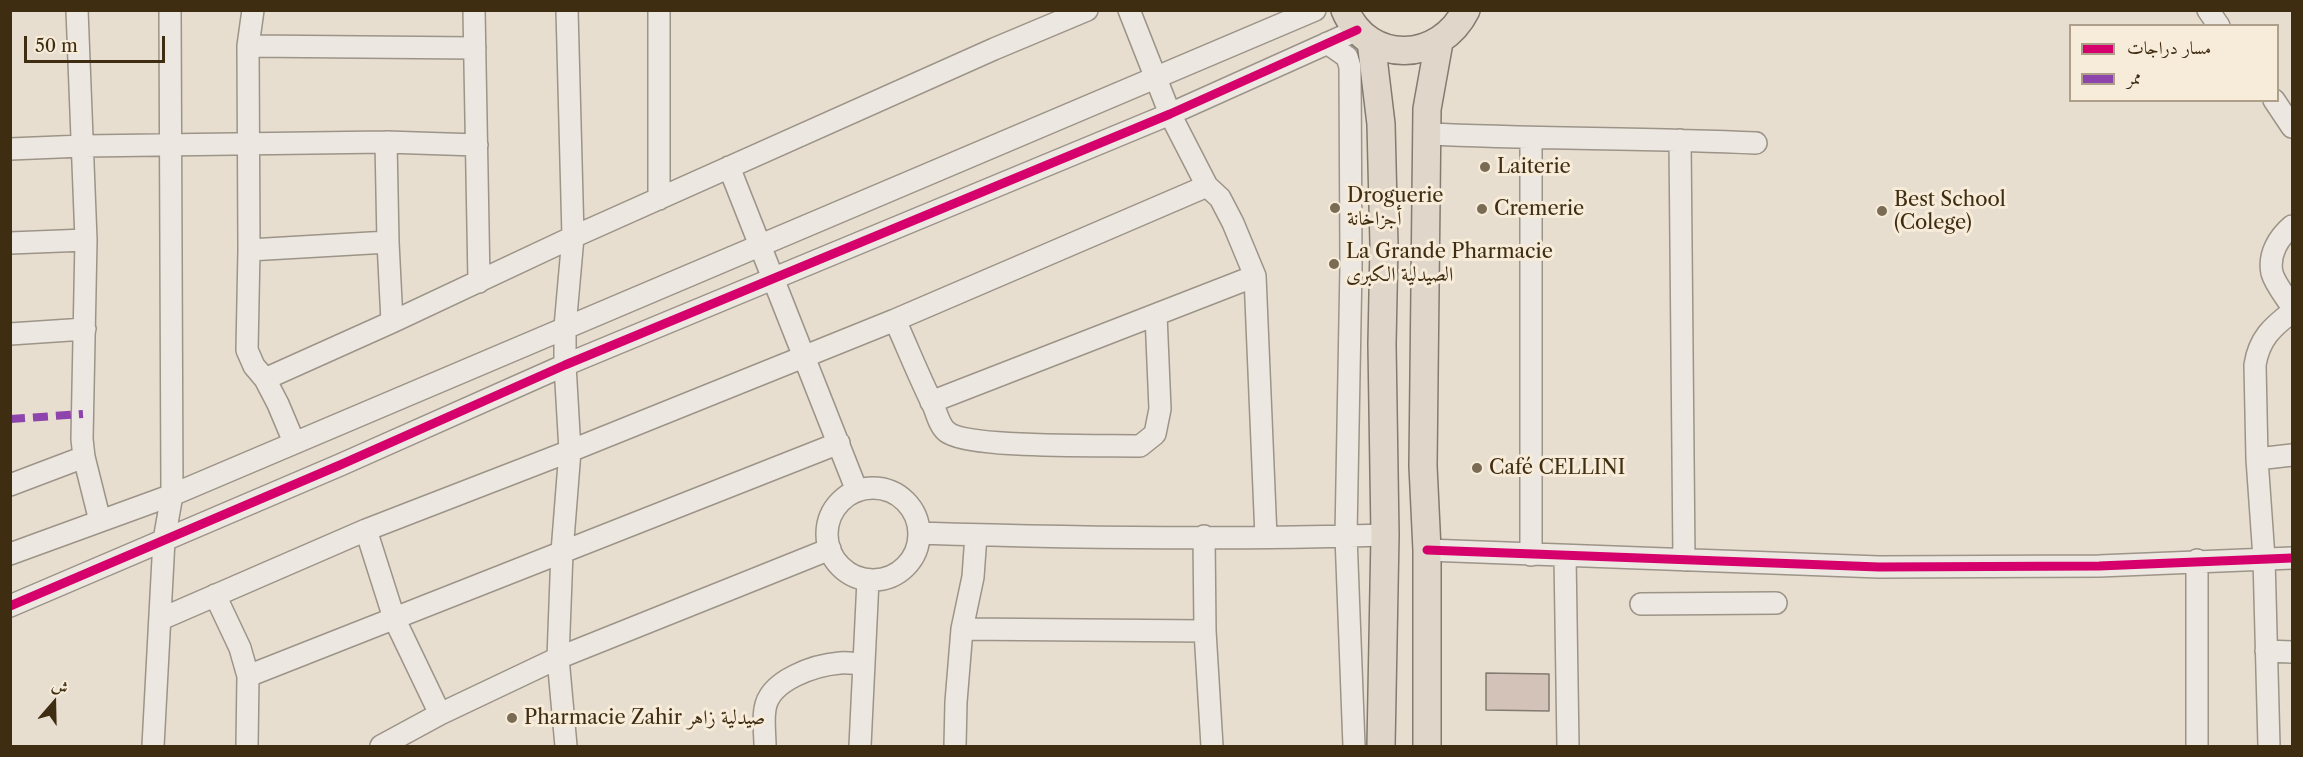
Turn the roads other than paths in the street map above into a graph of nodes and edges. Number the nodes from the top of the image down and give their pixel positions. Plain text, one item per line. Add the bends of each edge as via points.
1 (77, 10) edge
2 (170, 10) edge
3 (253, 10) edge
4 (474, 10) edge
5 (567, 10) edge
6 (659, 10) edge
7 (1087, 10) edge
8 (1129, 10) edge
9 (1315, 10) edge
10 (1466, 10) edge
11 (2208, 10) edge
12 (2218, 24) edge
13 (1358, 27) edge
14 (1439, 42) junction
15 (1327, 43) junction
16 (248, 46) junction
17 (475, 48) junction
18 (1157, 78) junction
19 (1170, 114) junction
20 (1428, 134) junction
21 (1531, 138) junction
22 (1680, 140) junction
23 (386, 142) junction
24 (1756, 143) dead end
25 (477, 145) junction
26 (83, 146) junction
27 (170, 146) junction
28 (248, 146) junction
29 (10, 149) edge
30 (729, 167) junction
31 (1207, 186) junction
32 (659, 199) junction
33 (2292, 226) edge
34 (573, 237) junction
35 (86, 240) junction
36 (388, 242) junction
37 (10, 243) edge
38 (760, 245) junction
39 (249, 250) junction
40 (1255, 276) junction
41 (773, 277) junction
42 (479, 282) junction
43 (2292, 307) edge
44 (2292, 312) edge
45 (1156, 315) junction
46 (895, 320) junction
47 (392, 322) junction
48 (565, 327) junction
49 (85, 329) junction
50 (10, 334) edge
51 (802, 356) junction
52 (565, 365) junction
53 (265, 379) junction
54 (931, 402) junction
55 (294, 442) junction
56 (839, 443) junction
57 (570, 451) junction
58 (2292, 454) edge
59 (84, 457) junction
60 (2257, 459) junction
61 (10, 485) edge
62 (857, 491) junction
63 (172, 495) junction
64 (100, 521) junction
65 (366, 530) junction
66 (918, 533) junction
67 (976, 535) junction
68 (1385, 535) junction
69 (1346, 536) junction
70 (1204, 537) junction
71 (1266, 537) junction
72 (164, 540) junction
73 (830, 549) junction
74 (1427, 550) junction
75 (562, 552) junction
76 (10, 554) edge
77 (1531, 555) junction
78 (1565, 556) junction
79 (2264, 558) junction
80 (2292, 558) edge
81 (1684, 560) junction
82 (2197, 560) junction
83 (868, 580) junction
84 (215, 595) junction
85 (1776, 603) dead end
86 (1641, 604) dead end
87 (10, 606) edge
88 (394, 618) junction
89 (161, 619) junction
90 (962, 629) junction
91 (1205, 631) junction
92 (2266, 651) junction
93 (2292, 652) edge
94 (558, 658) junction
95 (863, 664) junction
96 (248, 676) junction
97 (440, 714) junction
98 (153, 747) edge
99 (247, 747) edge
100 (381, 747) edge
101 (566, 747) edge
102 (765, 747) edge
103 (860, 747) edge
104 (955, 747) edge
105 (1212, 747) edge
106 (1354, 747) edge
107 (1381, 747) edge
108 (1427, 747) edge
109 (1568, 747) edge
110 (2197, 747) edge
111 (2269, 747) edge

1 - 26 street
2 - 27 street
3 - 16 street
4 - 17 street
5 - 34 street
6 - 32 street
7 - 30 street
8 - 18 street
9 - 18 street
10 - 14 main road via 1455,29
11 - 12 street
13 - 14 main road via 1387,48 1400,51 1423,49
13 - 15 street
13 - 68 main road via 1381,124
14 - 20 main road via 1428,100
15 - 19 street
15 - 69 street via 1347,57 1350,67
16 - 17 street
16 - 28 street
17 - 25 street
18 - 19 street
18 - 38 street
19 - 31 street
19 - 41 street
20 - 21 street
20 - 74 main road via 1423,466
21 - 22 street
21 - 77 street
22 - 24 street
22 - 81 street
23 - 25 street
23 - 28 street
23 - 36 street
25 - 42 street
26 - 27 street
26 - 29 street
26 - 35 street
27 - 28 street
27 - 63 street
28 - 39 street
30 - 32 street
30 - 38 street
31 - 40 street via 1220,198
31 - 46 street
32 - 34 street
33 - 43 street via 2277,242 2272,274
34 - 42 street
34 - 48 street
35 - 37 street
35 - 49 street
36 - 39 street
36 - 47 street
38 - 41 street
38 - 48 street
39 - 53 street via 247,350
40 - 45 street
40 - 71 street
41 - 51 street
41 - 52 street
42 - 47 street
44 - 60 street via 2267,334 2258,350
45 - 54 street
45 - 54 street via 1160,409 1155,435 1140,446 960,439 945,430
46 - 51 street
46 - 54 street
47 - 53 street
48 - 52 street
48 - 55 street
49 - 50 street
49 - 59 street
51 - 56 street
51 - 57 street
52 - 57 street
52 - 72 street
53 - 55 street
55 - 63 street
56 - 62 street
56 - 75 street
57 - 65 street
57 - 75 street
58 - 60 street
59 - 61 street
59 - 64 street
60 - 79 street
62 - 66 street via 878,488 897,495 916,519
62 - 73 street via 840,502 829,519
63 - 64 street
63 - 72 street
64 - 76 street
65 - 84 street
65 - 88 street
66 - 67 street
66 - 83 street via 916,549 906,566 888,577
67 - 70 street
67 - 90 street via 973,577
68 - 69 street
68 - 107 main road
69 - 71 street
69 - 106 street
70 - 71 street
70 - 91 street
72 - 87 street
72 - 89 street
73 - 83 street via 849,573
73 - 94 street
74 - 77 street
74 - 108 main road
75 - 88 street
75 - 94 street
77 - 78 street
78 - 81 street
78 - 109 street
79 - 80 street
79 - 82 street
79 - 92 street
81 - 82 street via 1879,567 2099,566
82 - 110 street
83 - 95 street
84 - 89 street
84 - 96 street via 240,648
85 - 86 street
88 - 96 street
88 - 97 street
89 - 98 street
90 - 91 street
90 - 104 street
91 - 105 street
92 - 93 street
92 - 111 street
94 - 97 street
94 - 101 street
95 - 102 street via 841,662 819,667 779,685 765,708
95 - 103 street
96 - 99 street
97 - 100 street

